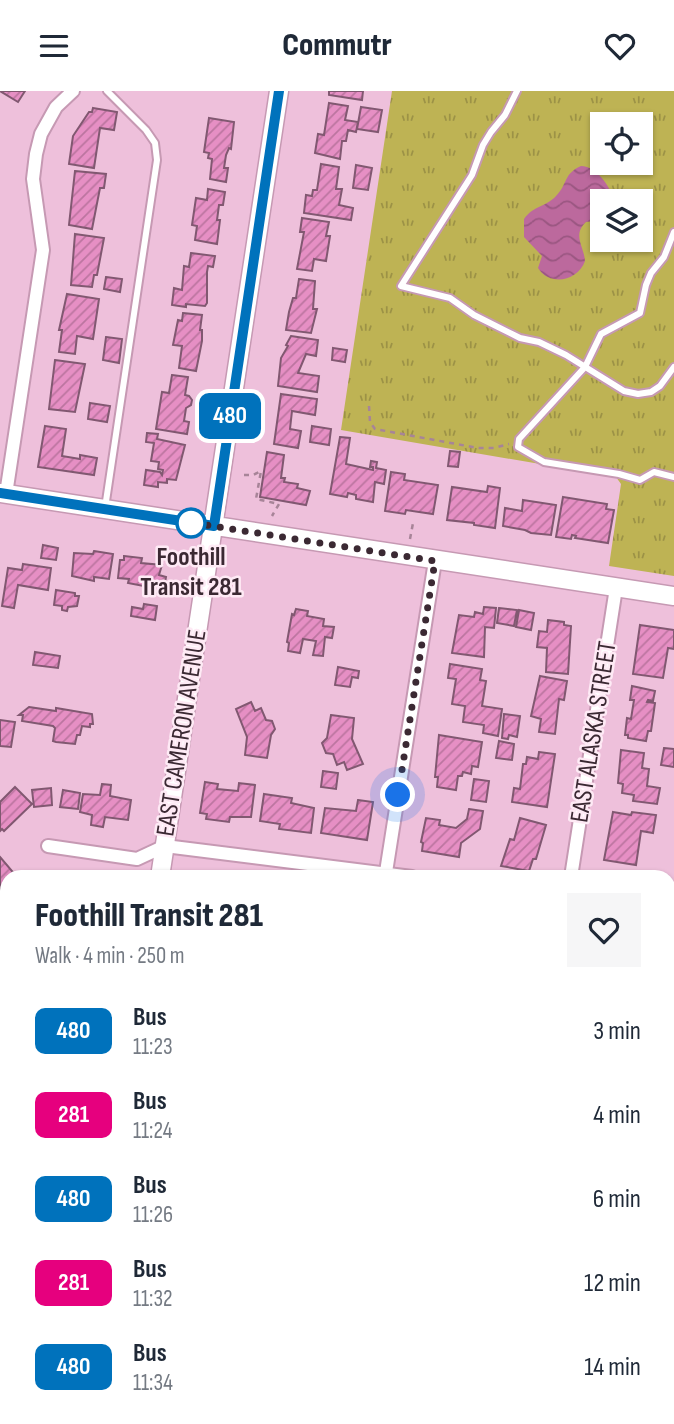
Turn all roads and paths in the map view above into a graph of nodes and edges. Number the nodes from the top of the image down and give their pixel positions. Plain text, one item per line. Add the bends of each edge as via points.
1 (73, 91) edge
2 (107, 91) edge
3 (279, 91) edge
4 (517, 91) edge
5 (674, 232) edge
6 (585, 367) junction
7 (674, 367) edge
8 (369, 405) dead end
9 (518, 447) junction
10 (244, 475) dead end
11 (674, 477) edge
12 (3, 494) edge
13 (105, 510) junction
14 (272, 516) dead end
15 (414, 523) dead end
16 (214, 526) junction
17 (410, 539) dead end
18 (435, 561) junction
19 (616, 588) junction
20 (674, 596) edge
21 (48, 846) dead end
22 (165, 846) junction
23 (161, 870) edge
24 (361, 870) edge
25 (386, 870) edge
26 (572, 870) edge

1 - 12 street via 56,107 36,153 33,179 43,250
2 - 13 lane via 146,130 155,143 157,160
3 - 16 main road, EAST CAMERON AVENUE
4 - 6 lane via 487,138 472,175 401,286 450,298 474,315
5 - 6 lane via 664,257 651,273 640,313 601,334
6 - 7 lane via 624,391 638,394 660,386
6 - 9 lane via 519,439
8 - 9 path via 375,429 478,448 511,443
9 - 11 lane via 544,462 640,480 654,472
10 - 14 path via 261,471 256,499 279,504
12 - 13 main road
13 - 16 main road
15 - 17 path
16 - 18 main road
16 - 22 main road, EAST CAMERON AVENUE
18 - 19 main road
18 - 25 street
19 - 20 main road
19 - 26 street, EAST ALASKA STREET
21 - 22 street via 137,859
22 - 23 main road, EAST CAMERON AVENUE
22 - 24 street

